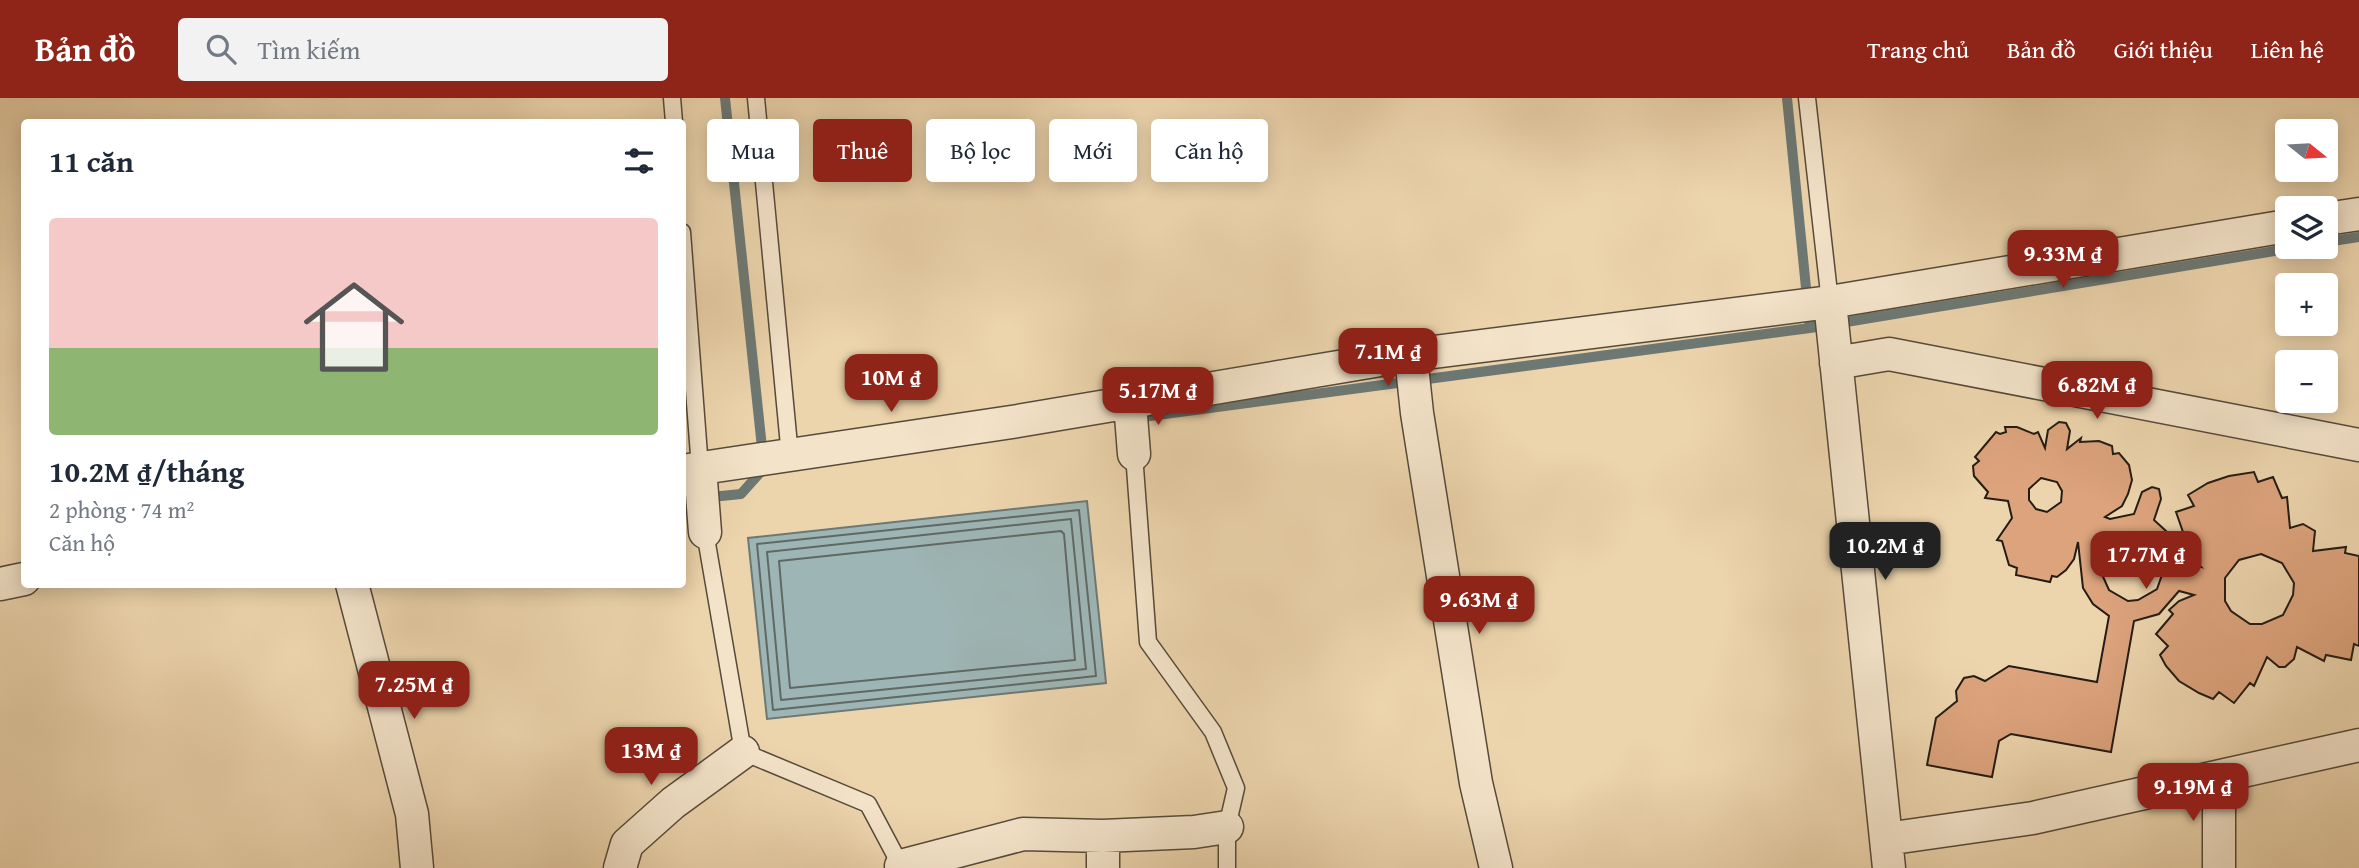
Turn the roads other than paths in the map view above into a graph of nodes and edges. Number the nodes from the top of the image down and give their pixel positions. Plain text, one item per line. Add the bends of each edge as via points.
1 (672, 98) edge
2 (756, 98) edge
3 (1807, 98) edge
4 (674, 119) edge
5 (2359, 214) edge
6 (2338, 217) edge
7 (2275, 228) edge
8 (686, 280) edge
9 (1830, 302) junction
10 (1411, 357) dead end
11 (1836, 363) junction
12 (1130, 403) dead end
13 (2359, 445) edge
14 (1134, 454) joint
15 (781, 457) junction
16 (702, 471) edge
17 (705, 532) joint
18 (21, 580) edge
19 (0, 584) edge
20 (353, 588) edge
21 (2359, 724) edge
22 (2359, 746) edge
23 (743, 752) junction
24 (2325, 753) junction
25 (2219, 777) junction
26 (1227, 827) junction
27 (1102, 836) junction
28 (1888, 853) edge
29 (902, 867) edge
30 (417, 868) edge
31 (620, 868) edge
32 (1103, 868) edge
33 (1227, 868) edge
34 (1496, 868) edge
35 (2219, 868) edge

1 - 4 lane
2 - 15 lane
3 - 9 lane
5 - 6 street
7 - 9 street
8 - 16 lane
9 - 11 street
9 - 15 street via 1410,355
10 - 34 street via 1476,783
11 - 13 street via 1889,354
11 - 28 street
12 - 14 street
14 - 26 lane via 1148,642 1213,732 1236,788
15 - 16 street
16 - 17 street
17 - 23 lane
18 - 19 street
20 - 30 street via 412,814
21 - 24 street
22 - 24 street
23 - 29 lane via 868,804
23 - 31 street via 673,803 627,844
24 - 25 street
25 - 28 street
25 - 35 street
26 - 27 street
26 - 33 lane
27 - 29 street via 1023,834
27 - 32 street

